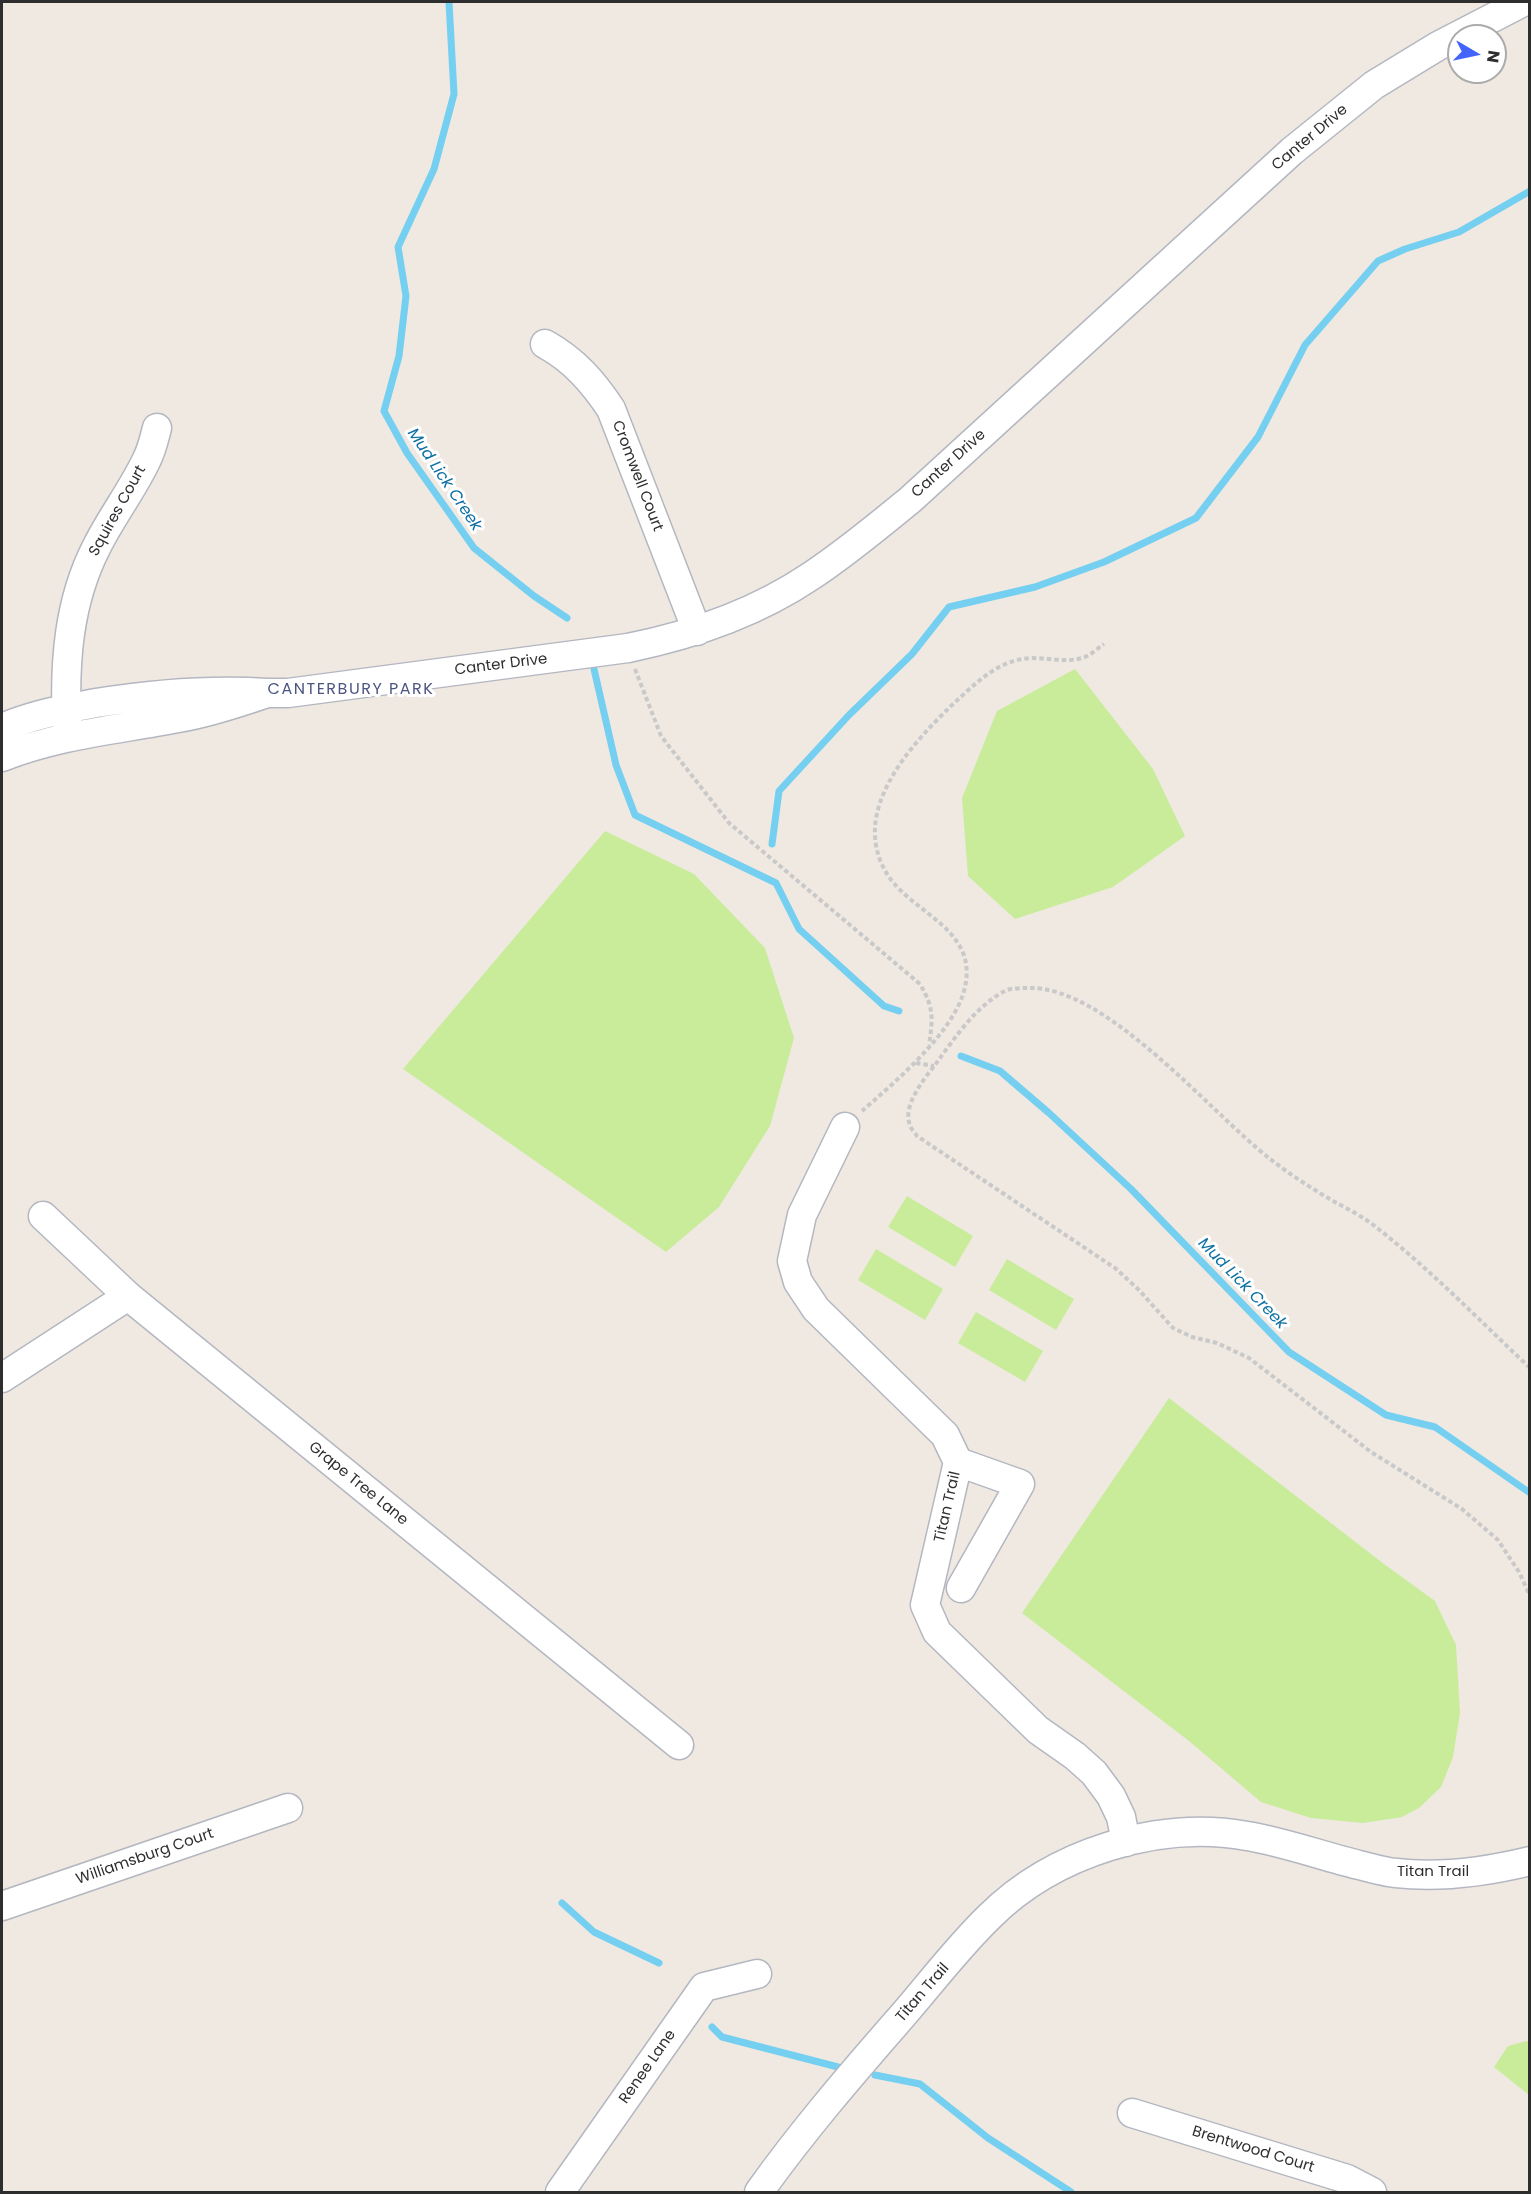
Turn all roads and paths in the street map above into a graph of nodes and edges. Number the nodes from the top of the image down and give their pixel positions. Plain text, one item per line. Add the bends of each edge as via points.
1 (1523, 2) edge
2 (545, 344) dead end
3 (157, 428) dead end
4 (697, 631) junction
5 (1104, 644) dead end
6 (628, 648) junction
7 (267, 693) junction
8 (66, 708) junction
9 (2, 728) edge
10 (68, 736) junction
11 (2, 757) edge
12 (929, 1046) junction
13 (916, 1063) junction
14 (934, 1066) junction
15 (845, 1127) joint
16 (43, 1216) dead end
17 (128, 1296) junction
18 (1530, 1368) edge
19 (2, 1378) edge
20 (958, 1462) junction
21 (961, 1588) dead end
22 (1530, 1596) edge
23 (679, 1745) dead end
24 (288, 1808) dead end
25 (1126, 1842) junction
26 (1530, 1861) edge
27 (2, 1906) edge
28 (758, 1974) dead end
29 (1132, 2113) dead end
30 (560, 2193) edge
31 (759, 2193) edge
32 (1372, 2193) edge

1 - 4 street, Canter Drive via 1374,85 1292,151 910,500 861,540 767,602
2 - 4 street, Cromwell Court via 577,366 611,409
3 - 8 street, Squires Court via 148,456 95,549 80,589 66,664
4 - 6 street, Canter Drive
5 - 12 path via 1076,659 1024,659 985,676 911,749 880,801 873,830 887,875 944,925 959,943 966,966 964,990 955,1013
6 - 7 street, Canter Drive
6 - 12 path via 661,736 729,823 920,984 930,1001 933,1022
7 - 8 street, Canter Drive via 199,692
7 - 10 street, Canter Drive via 220,709
8 - 9 street, Canter Drive
8 - 10 street, Squires Court
10 - 11 street, Canter Drive
12 - 13 path
13 - 14 path
13 - 15 path
14 - 18 path via 974,1016 1009,989 1032,987 1059,993 1102,1012 1269,1158 1370,1223 1441,1282
14 - 22 path via 908,1113 909,1125 917,1136 1115,1268 1173,1328 1249,1358 1371,1452 1462,1509 1498,1540
15 - 20 street, Titan Trail via 802,1215 792,1261 798,1282 816,1309 945,1435
16 - 17 street, Grape Tree Lane
17 - 19 street
17 - 23 street, Grape Tree Lane
20 - 21 street via 1020,1484
20 - 25 street, Titan Trail via 925,1605 937,1632 1038,1730 1094,1773 1121,1817
24 - 27 street, Williamsburg Court
25 - 26 street, Titan Trail via 1184,1832 1230,1834 1394,1873 1434,1875
25 - 31 street, Titan Trail via 1049,1873 989,1917 878,2044
28 - 30 street, Renee Lane via 704,1987
29 - 32 street, Brentwood Court via 1347,2179

